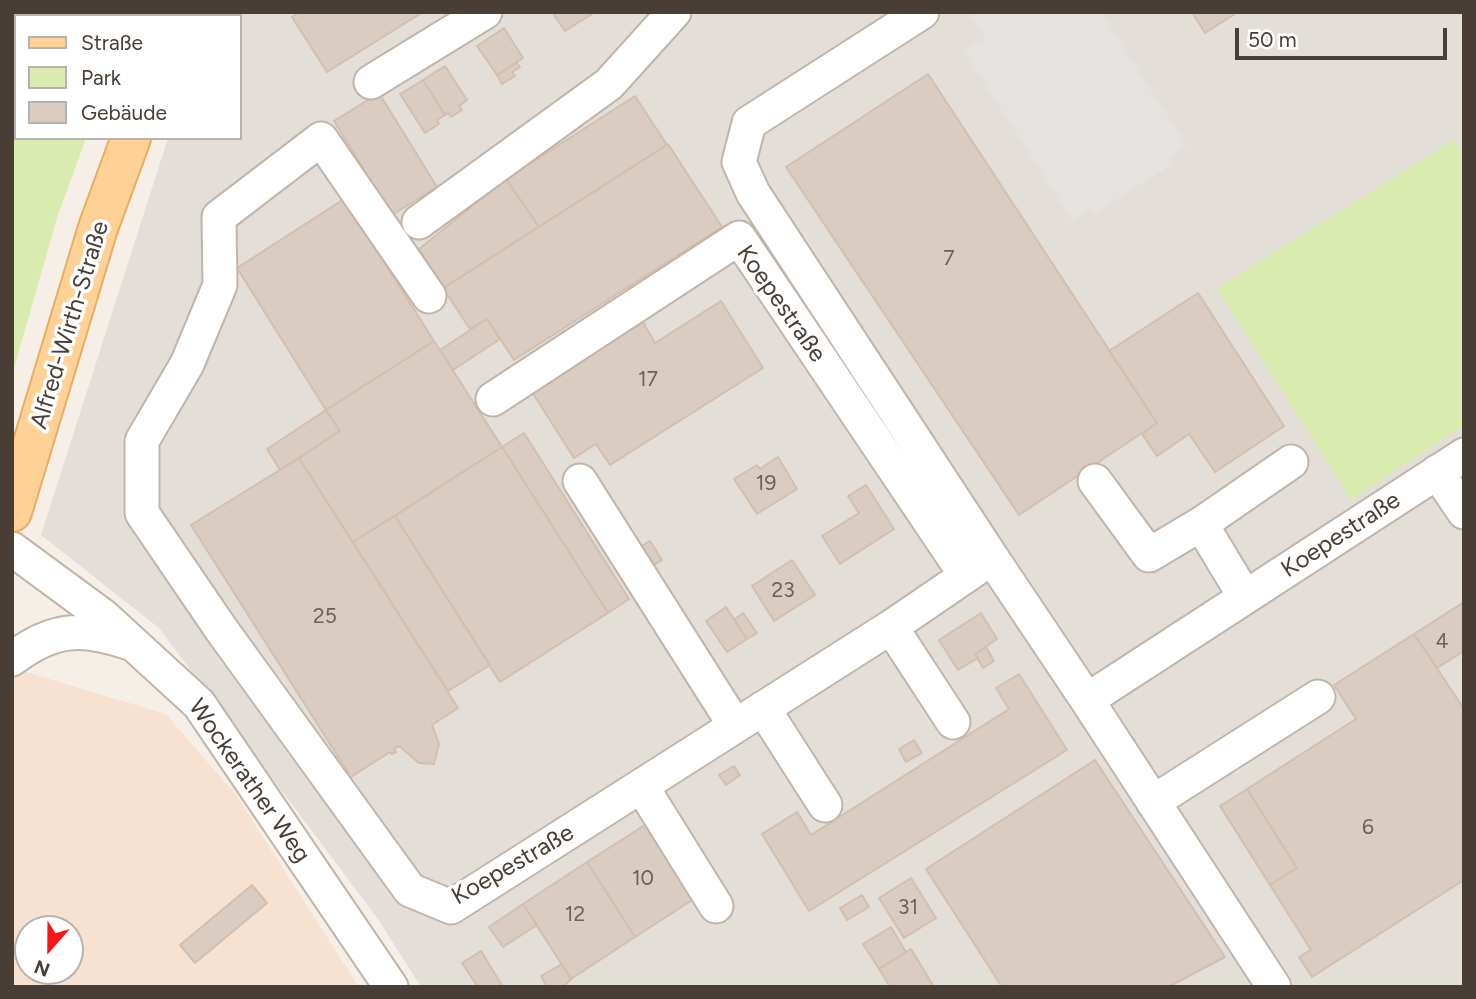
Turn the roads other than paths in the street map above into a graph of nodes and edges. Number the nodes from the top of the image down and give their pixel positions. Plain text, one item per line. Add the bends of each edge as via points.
1 (485, 12) edge
2 (674, 12) edge
3 (922, 12) edge
4 (371, 82) dead end
5 (130, 140) edge
6 (419, 222) dead end
7 (429, 296) dead end
8 (493, 399) dead end
9 (1291, 462) dead end
10 (1450, 463) edge
11 (580, 481) dead end
12 (1095, 481) dead end
13 (12, 512) edge
14 (1464, 512) edge
15 (1201, 524) junction
16 (12, 550) edge
17 (978, 566) junction
18 (1245, 597) junction
19 (891, 627) junction
20 (133, 644) junction
21 (12, 659) edge
22 (1318, 696) dead end
23 (1087, 700) junction
24 (763, 708) junction
25 (953, 722) dead end
26 (734, 724) junction
27 (642, 787) junction
28 (1153, 802) junction
29 (825, 805) dead end
30 (716, 905) dead end
31 (1266, 984) edge
32 (391, 987) edge

1 - 4 street
2 - 6 street via 609,84
3 - 17 street via 749,123 739,163
5 - 13 main road, Alfred-Wirth-Straße via 98,228
7 - 27 street, Koepestraße via 321,139 219,217 220,285 187,364 142,441 142,513 410,890 451,907
8 - 17 street, Koepestraße via 739,238
9 - 15 street
10 - 14 street, Koepestraße
10 - 18 street, Koepestraße
11 - 26 street
12 - 15 street via 1149,555
15 - 18 street
16 - 20 street, Wockerather Weg via 103,616
17 - 19 street, Koepestraße
17 - 23 street, Koepestraße
18 - 23 street, Koepestraße
19 - 24 street, Koepestraße
19 - 25 street
20 - 21 street via 70,630
20 - 32 street, Wockerather Weg via 199,704
22 - 28 street
23 - 28 street, Koepestraße
24 - 26 street, Koepestraße
24 - 29 street
26 - 27 street, Koepestraße
27 - 30 street
28 - 31 street, Koepestraße

